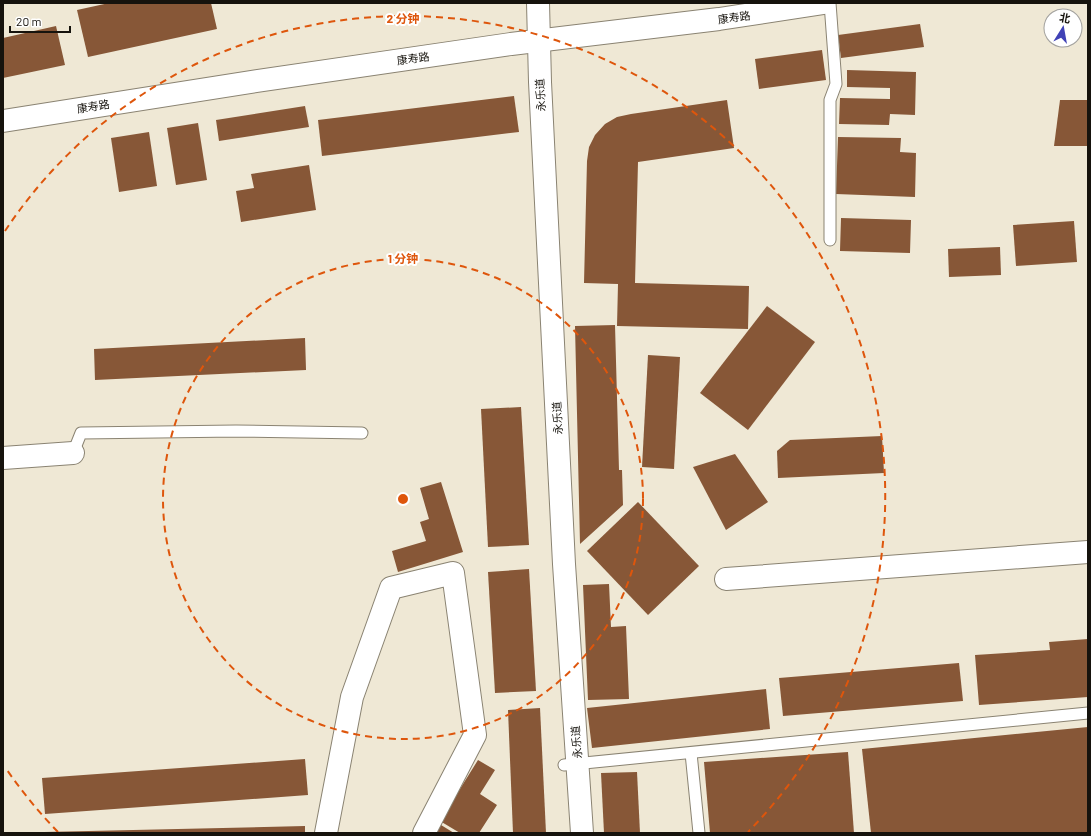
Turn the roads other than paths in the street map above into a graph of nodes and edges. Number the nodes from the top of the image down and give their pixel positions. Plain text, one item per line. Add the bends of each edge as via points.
1 (526, 3) edge
2 (538, 3) edge
3 (824, 3) edge
4 (830, 3) edge
5 (751, 7) edge
6 (532, 36) junction
7 (3, 109) edge
8 (3, 120) edge
9 (830, 240) dead end
10 (362, 433) dead end
11 (73, 453) joint
12 (3, 458) edge
13 (1088, 552) edge
14 (726, 579) dead end
15 (1088, 713) edge
16 (691, 753) junction
17 (571, 764) junction
18 (326, 833) edge
19 (424, 833) edge
20 (569, 833) edge
21 (582, 833) edge
22 (699, 833) edge

1 - 6 street, 永乐道
2 - 6 street, 永乐道
3 - 5 street, 康寿路
4 - 9 lane via 836,84 830,100
5 - 6 street, 康寿路
6 - 7 street, 康寿路 via 256,69
6 - 8 street, 康寿路
6 - 17 street, 永乐道 via 526,85 550,562
10 - 11 lane via 81,433
11 - 12 street
13 - 14 street
15 - 16 lane
16 - 17 lane
16 - 22 lane
17 - 20 street, 永乐道
17 - 21 street, 永乐道
18 - 19 street via 352,696 391,588 452,573 475,735

